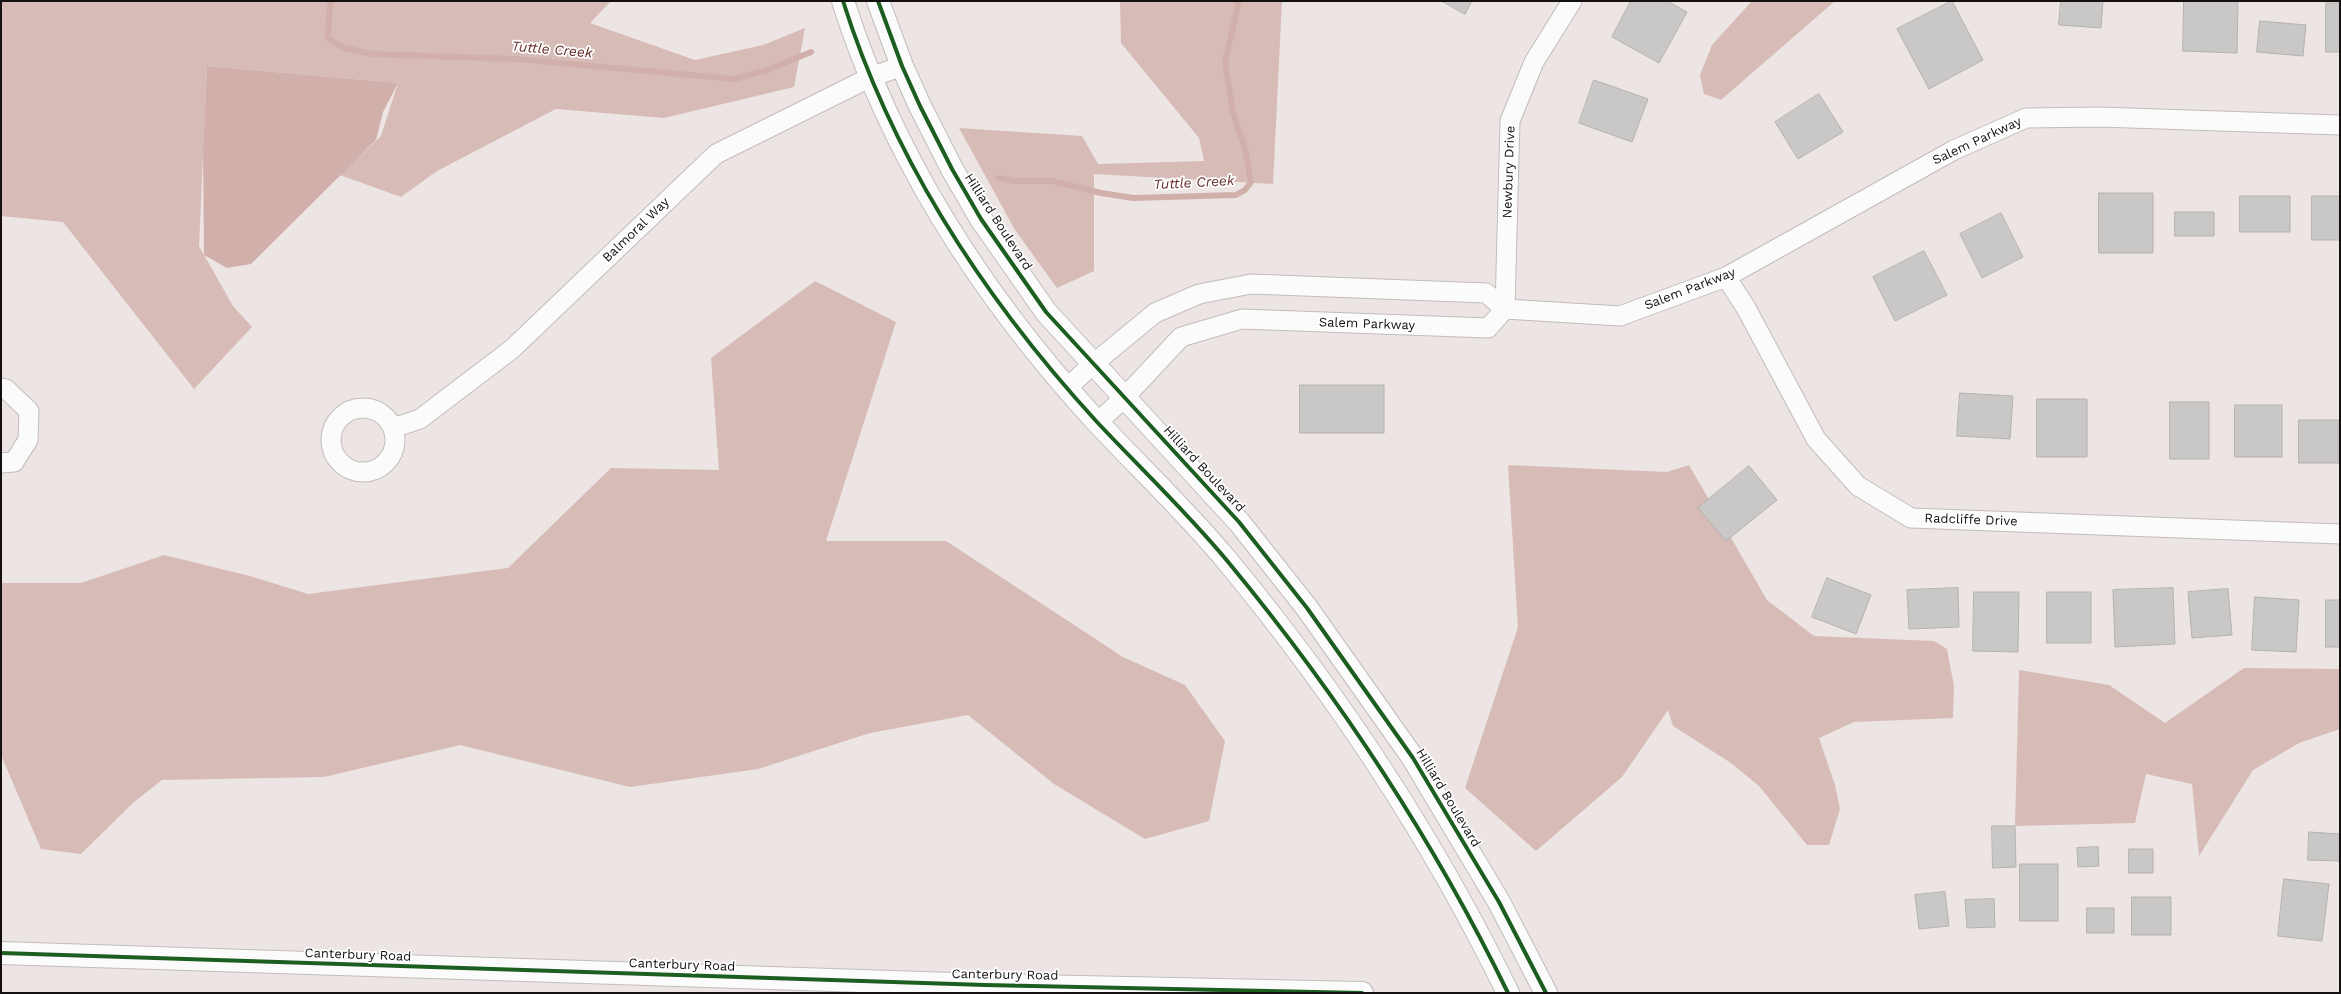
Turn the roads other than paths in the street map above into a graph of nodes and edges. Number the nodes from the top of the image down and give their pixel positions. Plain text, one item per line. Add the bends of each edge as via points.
1 (843, 1) edge
2 (878, 1) edge
3 (1572, 1) edge
4 (902, 66) junction
5 (871, 77) junction
6 (2340, 125) edge
7 (1726, 277) junction
8 (1505, 310) junction
9 (1093, 364) junction
10 (1068, 387) junction
11 (1, 388) edge
12 (1124, 398) junction
13 (1098, 422) junction
14 (393, 428) dead end
15 (1, 463) edge
16 (2340, 534) edge
17 (1, 953) edge
18 (1362, 993) edge
19 (1508, 993) edge
20 (1546, 993) edge

1 - 5 main road
2 - 4 main road, Hilliard Boulevard
3 - 8 street, Newbury Drive via 1534,62 1510,121
4 - 5 street, Balmoral Way
4 - 9 main road, Hilliard Boulevard via 952,169 981,219 1046,312
5 - 10 main road via 924,186 959,245 987,288
5 - 14 street, Balmoral Way via 716,154 512,349 420,419
6 - 7 street, Salem Parkway via 2100,117 2026,118 1954,150
7 - 8 street, Salem Parkway via 1620,316
7 - 16 street, Radcliffe Drive via 1746,308 1816,439 1858,486 1911,518
8 - 9 street via 1486,293 1251,284 1199,294 1155,313
8 - 12 street, Salem Parkway via 1488,328 1242,319 1181,337
9 - 10 street
9 - 12 main road, Hilliard Boulevard
10 - 13 main road
11 - 15 street via 6,389 29,411 28,440 14,462
12 - 13 street, Salem Parkway
12 - 20 main road, Hilliard Boulevard via 1239,522 1307,608 1413,758 1499,902
13 - 19 main road via 1143,467 1228,562 1361,738 1437,860 1476,928
17 - 18 main road, Canterbury Road via 985,985

